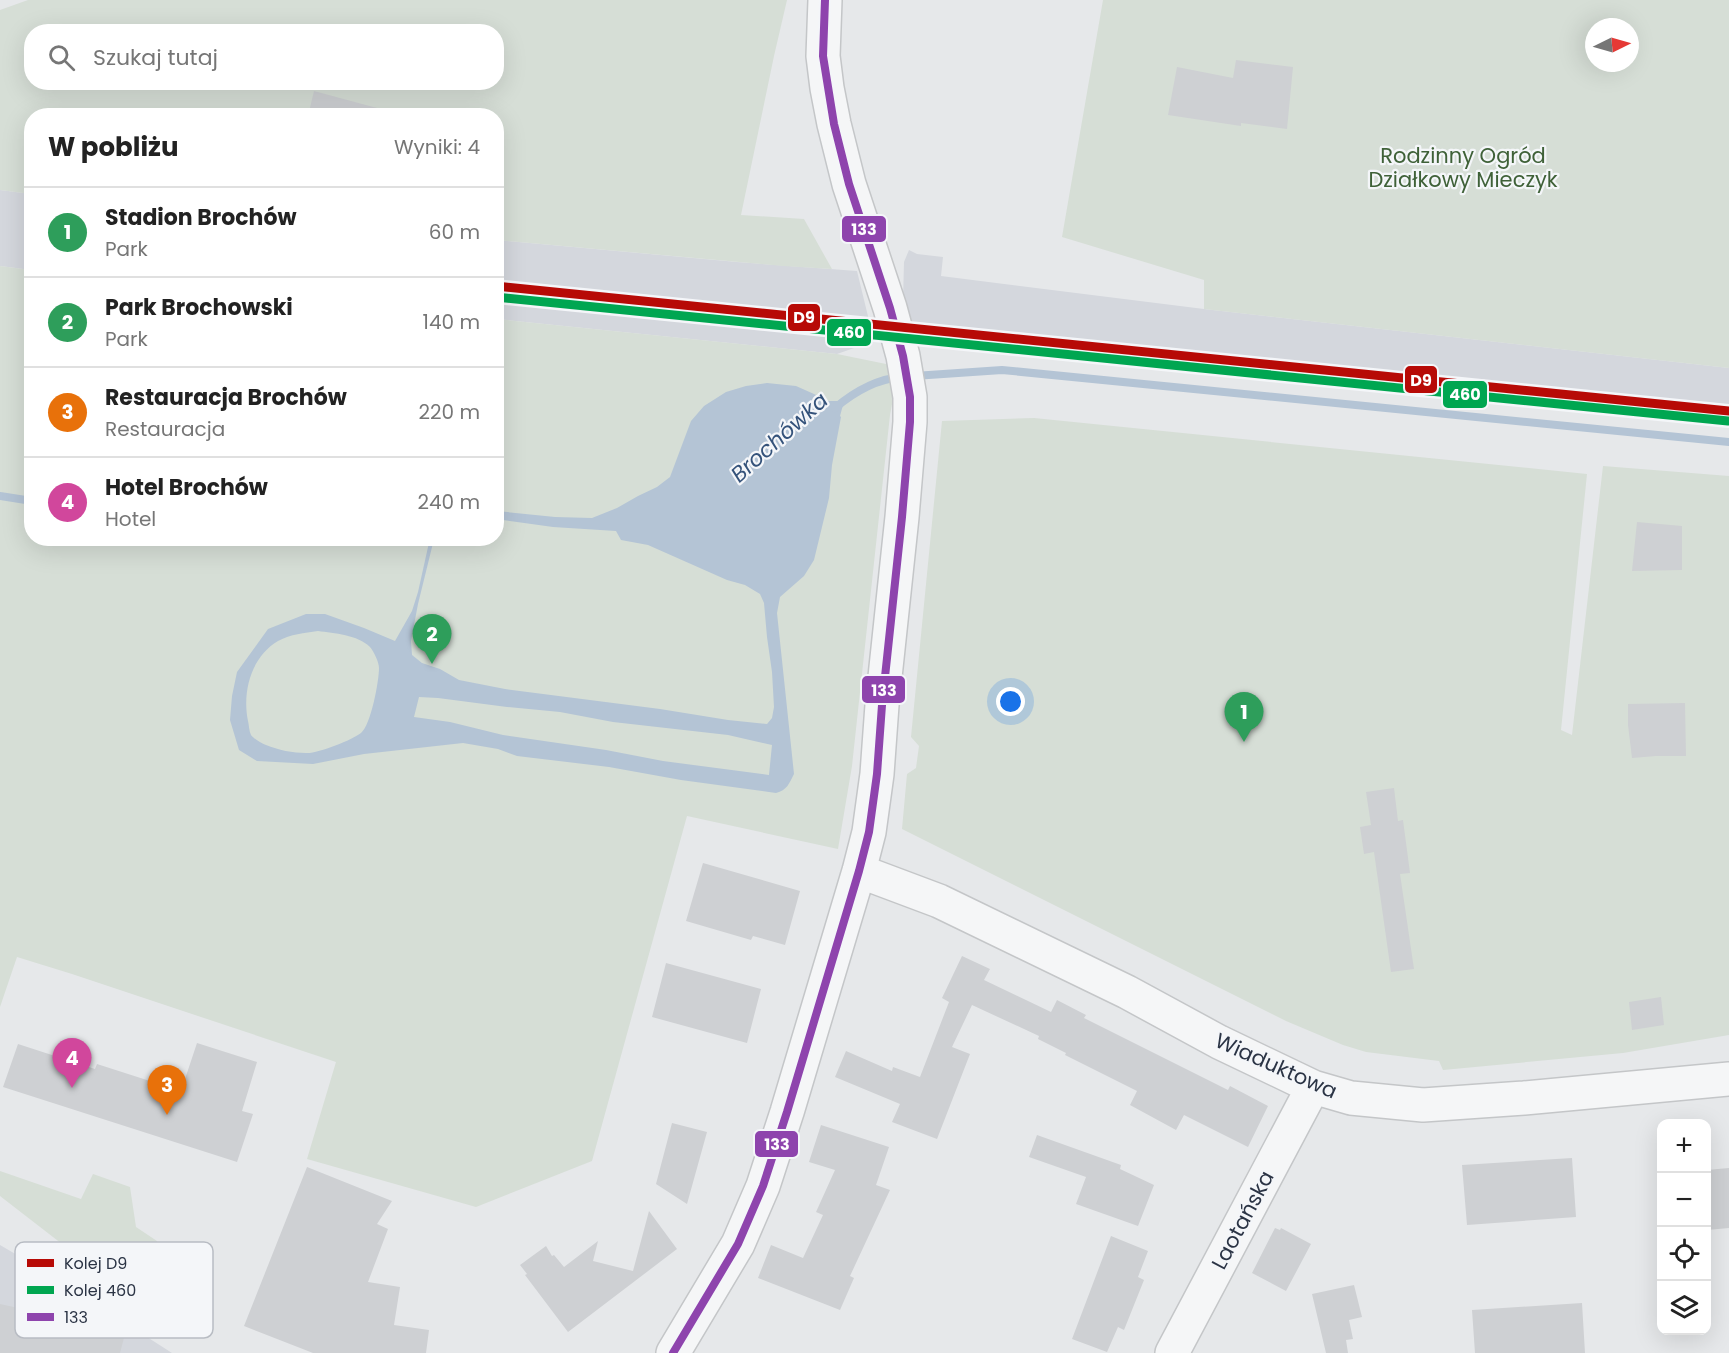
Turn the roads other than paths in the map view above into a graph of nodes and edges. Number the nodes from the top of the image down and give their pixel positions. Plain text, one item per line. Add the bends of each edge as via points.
1 (825, 0) edge
2 (859, 871) junction
3 (1729, 1079) edge
4 (1313, 1087) junction
5 (667, 1350) edge
6 (1172, 1353) edge

1 - 2 street via 823,56 834,124 885,290 910,397 877,774
2 - 4 street, Wiaduktowa via 939,901
2 - 5 street via 763,1186 738,1244
3 - 4 street, Wiaduktowa via 1423,1105 1352,1098
4 - 6 street, Laotańska

